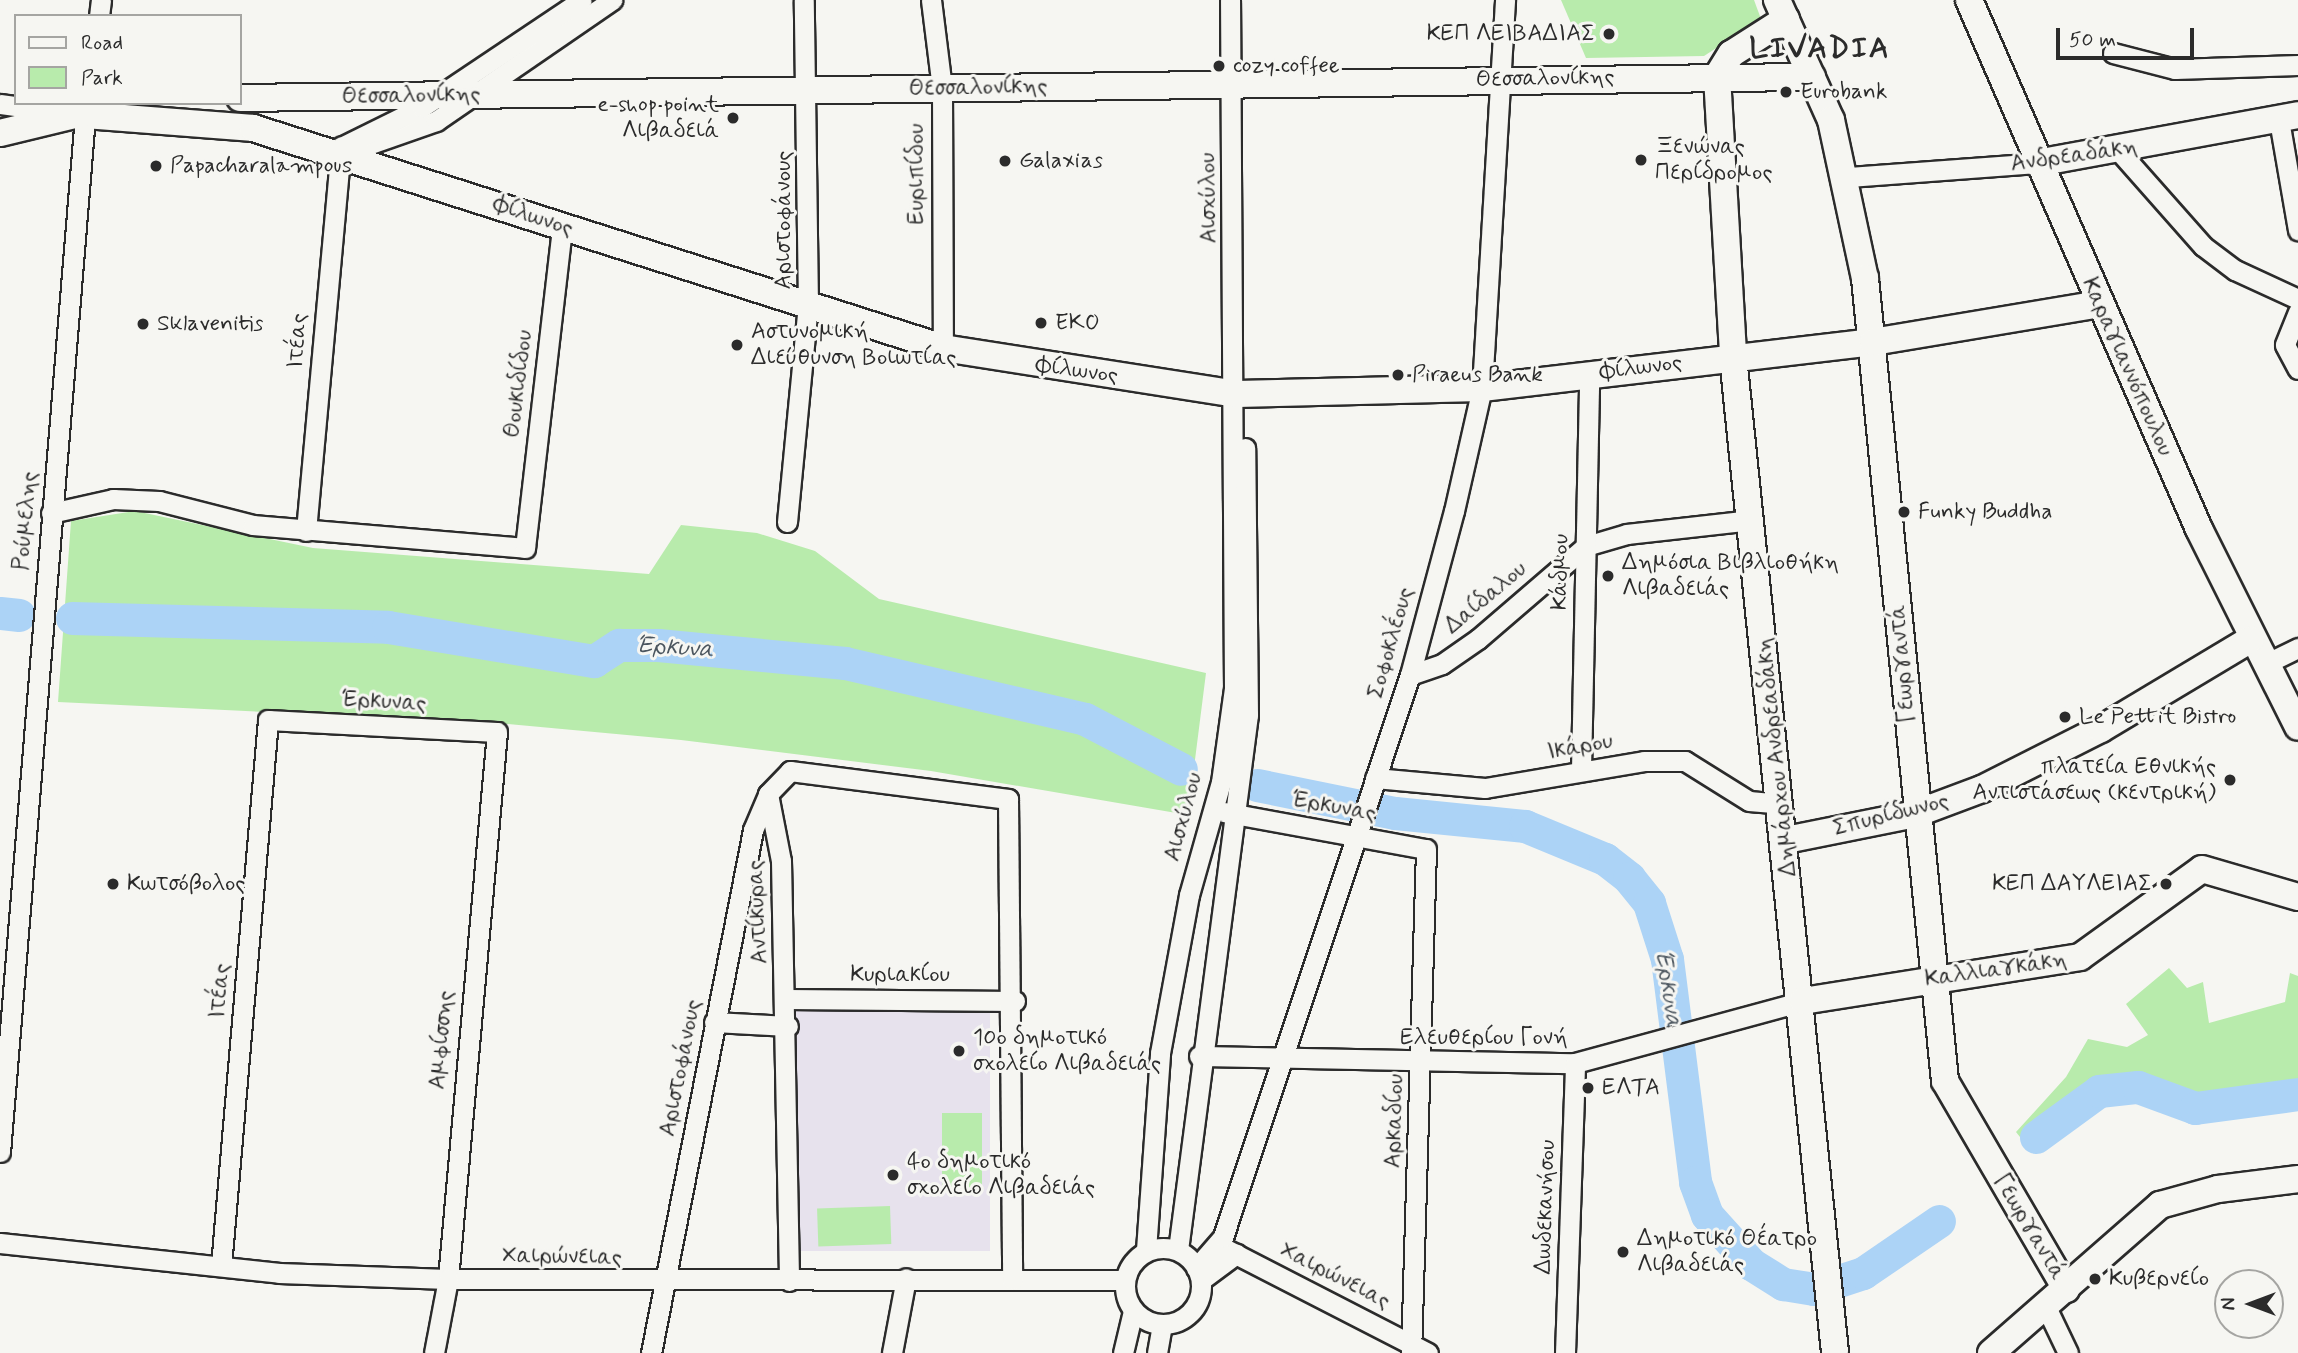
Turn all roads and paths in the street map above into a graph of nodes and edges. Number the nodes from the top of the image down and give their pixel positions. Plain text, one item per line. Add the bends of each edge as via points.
1 (582, 0) edge
2 (612, 0) edge
3 (804, 0) edge
4 (931, 0) edge
5 (1230, 0) edge
6 (1505, 0) edge
7 (1969, 0) edge
8 (1781, 9) edge
9 (2113, 53) dead end
10 (2298, 65) edge
11 (1717, 76) junction
12 (1812, 77) junction
13 (1501, 80) junction
14 (1231, 84) junction
15 (942, 88) junction
16 (807, 90) junction
17 (477, 95) junction
18 (440, 96) junction
19 (242, 98) edge
20 (17, 105) edge
21 (107, 105) edge
22 (86, 109) edge
23 (2288, 118) edge
24 (0, 133) edge
25 (2119, 152) junction
26 (337, 155) junction
27 (2037, 163) junction
28 (1848, 177) junction
29 (562, 227) junction
30 (2298, 230) edge
31 (2298, 299) edge
32 (2100, 304) junction
33 (808, 305) junction
34 (2298, 312) edge
35 (1873, 342) junction
36 (943, 348) junction
37 (1733, 357) junction
38 (2298, 369) edge
39 (1589, 374) junction
40 (1482, 388) junction
41 (1237, 394) junction
42 (51, 513) junction
43 (1751, 520) junction
44 (787, 522) dead end
45 (306, 531) junction
46 (1586, 546) junction
47 (2250, 640) junction
48 (2298, 648) edge
49 (2265, 664) junction
50 (1410, 675) junction
51 (268, 720) joint
52 (2298, 727) edge
53 (497, 732) joint
54 (1581, 770) junction
55 (1374, 782) junction
56 (768, 794) junction
57 (1782, 804) junction
58 (1212, 810) junction
59 (1234, 814) junction
60 (1915, 814) junction
61 (1357, 836) junction
62 (1786, 840) junction
63 (1426, 849) joint
64 (2298, 897) edge
65 (1934, 978) junction
66 (786, 999) junction
67 (1014, 1001) junction
68 (1803, 1001) junction
69 (714, 1022) junction
70 (788, 1026) junction
71 (1199, 1056) junction
72 (1283, 1060) junction
73 (1421, 1063) junction
74 (1575, 1063) junction
75 (0, 1152) edge
76 (2298, 1179) edge
77 (0, 1244) edge
78 (1218, 1245) junction
79 (1178, 1250) junction
80 (1146, 1251) junction
81 (1236, 1254) junction
82 (220, 1266) junction
83 (1199, 1274) junction
84 (906, 1278) junction
85 (448, 1279) junction
86 (1012, 1280) junction
87 (1124, 1280) junction
88 (789, 1281) junction
89 (665, 1284) junction
90 (2066, 1289) junction
91 (2046, 1307) junction
92 (1133, 1311) junction
93 (1162, 1325) junction
94 (1417, 1350) edge
95 (1835, 1350) edge
96 (434, 1353) edge
97 (652, 1353) edge
98 (892, 1353) edge
99 (1123, 1353) edge
100 (1157, 1353) edge
101 (1565, 1353) edge
102 (1991, 1353) edge
103 (2068, 1353) edge

1 - 18 street
2 - 17 street
3 - 16 street, Αριστοφάνους
4 - 15 street, Ευριπίδου
5 - 14 street, Αισχύλου
6 - 13 street, Σοφοκλέους
7 - 27 main road, Καραγιαννόπουλου
8 - 11 main road via 1731,54
8 - 12 main road, Γεωργαντά
9 - 10 street via 2175,69
11 - 12 main road, Θεσσαλονίκης
11 - 13 main road, Θεσσαλονίκης
11 - 37 main road, Δημάρχου Ανδρεαδάκη
12 - 28 main road, Γεωργαντά
13 - 14 main road, Θεσσαλονίκης
13 - 40 street, Σοφοκλέους
14 - 15 main road, Θεσσαλονίκης
14 - 41 street, Αισχύλου
15 - 16 main road, Θεσσαλονίκης
15 - 36 street, Ευριπίδου
16 - 17 main road, Θεσσαλονίκης
16 - 33 street, Αριστοφάνους
17 - 18 main road, Θεσσαλονίκης
17 - 26 street via 413,132
18 - 19 main road, Θεσσαλονίκης
18 - 26 street via 347,140
20 - 22 street
21 - 22 main road
22 - 24 main road
22 - 26 main road, Φίλωνος via 233,124
22 - 42 street, Ρούμελης
23 - 25 main road, Ανδρεαδάκη
23 - 30 street
25 - 27 main road, Ανδρεαδάκη
25 - 31 street via 2203,246 2235,270
26 - 29 main road, Φίλωνος
26 - 45 street, Ιτέας
27 - 28 street, Ανδρεαδάκη
27 - 32 main road, Καραγιαννόπουλου
28 - 35 main road, Γεωργαντά
29 - 33 main road, Φίλωνος
29 - 45 street, Θουκιδίδου via 525,548
32 - 35 main road, Φίλωνος
32 - 47 main road, Καραγιαννόπουλου
33 - 36 main road, Φίλωνος
33 - 44 street, Αριστοφάνους
34 - 38 street via 2285,345
35 - 37 main road, Φίλωνος
35 - 60 main road, Γεωργαντά
36 - 41 main road, Φίλωνος
37 - 39 main road, Φίλωνος
37 - 43 main road, Δημάρχου Ανδρεαδάκη
39 - 40 main road, Φίλωνος
39 - 46 street, Κάδμου
40 - 41 main road, Φίλωνος
40 - 50 street, Σοφοκλέους
41 - 58 street, Αισχύλου via 1234,688
41 - 59 street, Αισχύλου via 1245,429 1251,610 1248,715
42 - 45 street via 113,499 159,500
42 - 75 street, Ρούμελης
43 - 46 street, Δαίδαλου via 1658,529
43 - 57 main road, Δημάρχου Ανδρεαδάκη
46 - 50 street, Δαίδαλου via 1478,639 1441,664
46 - 54 street, Κάδμου
47 - 49 main road, Καραγιαννόπουλου
47 - 60 main road, Σπυρίδωνος via 2055,754
48 - 49 street
49 - 52 main road, Καραγιαννόπουλου
50 - 55 street, Σοφοκλέους
51 - 53 street, Έρκυνας
51 - 82 street, Ιτέας
53 - 85 street, Αμφίσσης
54 - 55 street, Ικάρου via 1485,788
54 - 57 street, Ικάρου via 1685,761 1749,801
55 - 61 street, Σοφοκλέους
56 - 66 street, Αντίκυρας via 781,861
56 - 67 street via 790,771 805,769 1008,799
56 - 69 street, Αριστοφάνους via 753,830
57 - 62 main road, Δημάρχου Ανδρεαδάκη
58 - 59 street, Έρκυνας
58 - 80 street, Αισχύλου via 1189,895 1160,1053
59 - 61 street, Έρκυνας
59 - 71 street, Αισχύλου
60 - 62 main road, Σπυρίδωνος
60 - 65 main road, Γεωργαντά
61 - 63 street, Έρκυνας
61 - 72 street, Σοφοκλέους
62 - 68 main road, Δημάρχου Ανδρεαδάκη
63 - 73 street, Αρκαδίου
64 - 65 main road, Καλλιαγκάκη via 2203,869 2080,957
65 - 68 main road, Καλλιαγκάκη
65 - 90 main road, Γεωργαντά via 1952,1101
66 - 67 street, Κυριακίου
66 - 70 street, Αντίκυρας
67 - 86 street
68 - 74 street, Ελευθερίου Γονή
68 - 95 main road, Δημάρχου Ανδρεαδάκη
69 - 70 street
69 - 89 street, Αριστοφάνους
70 - 88 street, Αντίκυρας
71 - 72 street, Ελευθερίου Γονή
71 - 79 street, Αισχύλου
72 - 73 street, Ελευθερίου Γονή
72 - 78 street, Σοφοκλέους
73 - 74 street, Ελευθερίου Γονή
73 - 94 street, Αρκαδίου
74 - 101 street, Δωδεκανήσου
76 - 90 main road via 2185,1195 2160,1205
77 - 82 street, Χαιρώνειας
78 - 81 street, Χαιρώνειας
78 - 83 street, Σοφοκλέους
79 - 80 street
79 - 83 street
80 - 87 street
81 - 83 street
81 - 94 street, Χαιρώνειας
82 - 85 street, Χαιρώνειας
83 - 93 street via 1193,1310
84 - 86 street, Χαιρώνειας
84 - 88 street, Χαιρώνειας
84 - 98 street
85 - 89 street, Χαιρώνειας
85 - 96 street, Αμφίσσης
86 - 87 street, Χαιρώνειας
87 - 92 street
88 - 89 street, Χαιρώνειας
89 - 97 street, Αριστοφάνους
90 - 91 main road
91 - 102 main road
91 - 103 street
92 - 93 street
92 - 99 street
93 - 100 street

